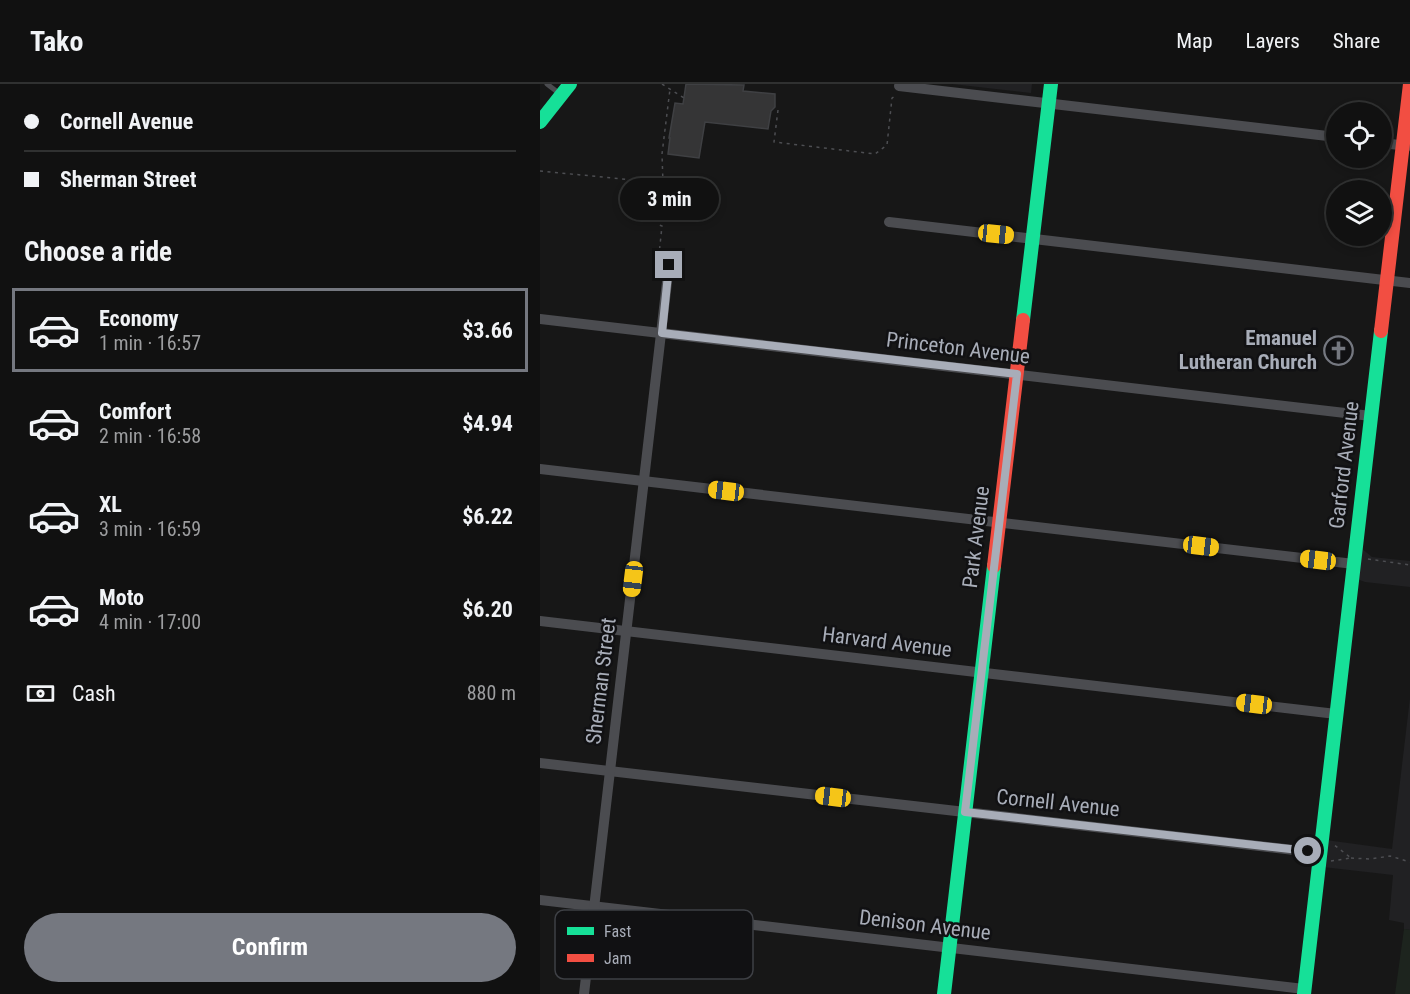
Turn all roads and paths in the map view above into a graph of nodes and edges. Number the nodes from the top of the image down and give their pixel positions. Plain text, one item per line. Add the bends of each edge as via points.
1 (547, 84) edge
2 (662, 84) edge
3 (1051, 84) edge
4 (1410, 84) edge
5 (670, 88) junction
6 (566, 89) edge
7 (900, 89) joint
8 (684, 98) dead end
9 (1049, 104) junction
10 (778, 110) dead end
11 (542, 114) edge
12 (1326, 136) edge
13 (1406, 146) edge
14 (540, 171) edge
15 (663, 183) junction
16 (675, 184) dead end
17 (889, 222) dead end
18 (1032, 239) junction
19 (664, 265) joint
20 (1387, 280) junction
21 (1410, 283) edge
22 (540, 319) edge
23 (662, 333) junction
24 (1017, 374) junction
25 (1371, 416) junction
26 (540, 469) edge
27 (644, 481) junction
28 (999, 523) junction
29 (1366, 556) dead end
30 (1354, 564) junction
31 (1410, 565) edge
32 (540, 621) edge
33 (627, 631) junction
34 (982, 673) junction
35 (1336, 714) junction
36 (540, 763) edge
37 (610, 771) junction
38 (965, 812) junction
39 (1332, 843) dead end
40 (1325, 857) junction
41 (1351, 858) junction
42 (1410, 861) edge
43 (540, 900) edge
44 (594, 906) junction
45 (594, 910) edge
46 (628, 910) edge
47 (753, 925) edge
48 (950, 948) junction
49 (586, 979) edge
50 (1304, 992) edge
51 (584, 994) edge
52 (944, 994) edge

1 - 6 lane
2 - 5 path
3 - 9 street, Park Avenue
4 - 13 street, Garford Avenue
5 - 8 path
5 - 15 path via 662,154
6 - 11 street
7 - 9 street
7 - 10 path via 892,98 887,145 874,154 774,142
9 - 12 street
9 - 18 street, Park Avenue
13 - 20 street, Garford Avenue
14 - 15 path
15 - 16 path
15 - 19 path via 659,225
17 - 18 street
18 - 20 street
18 - 24 street, Park Avenue
19 - 23 street, Sherman Street
20 - 21 street
20 - 25 street, Garford Avenue
22 - 23 street, Princeton Avenue
23 - 24 street, Princeton Avenue
23 - 27 street, Sherman Street
24 - 25 street, Princeton Avenue
24 - 28 street, Park Avenue
25 - 30 street, Garford Avenue
26 - 27 street
27 - 28 street
27 - 33 street, Sherman Street
28 - 30 street
28 - 34 street, Park Avenue
29 - 31 path
30 - 35 street, Garford Avenue
32 - 33 street, Harvard Avenue
33 - 34 street, Harvard Avenue
33 - 37 street, Sherman Street
34 - 35 street, Harvard Avenue
34 - 38 street, Park Avenue
35 - 40 street, Garford Avenue
36 - 37 street, Cornell Avenue
37 - 38 street, Cornell Avenue
37 - 44 street, Sherman Street
38 - 40 street, Cornell Avenue
38 - 48 street, Park Avenue
39 - 41 path
40 - 41 path
40 - 50 street, Garford Avenue
41 - 42 path via 1390,856
43 - 44 street, Denison Avenue
44 - 45 street, Sherman Street
44 - 46 street, Denison Avenue
47 - 48 street, Denison Avenue
48 - 50 street, Denison Avenue
48 - 52 street, Park Avenue
49 - 51 street, Sherman Street

